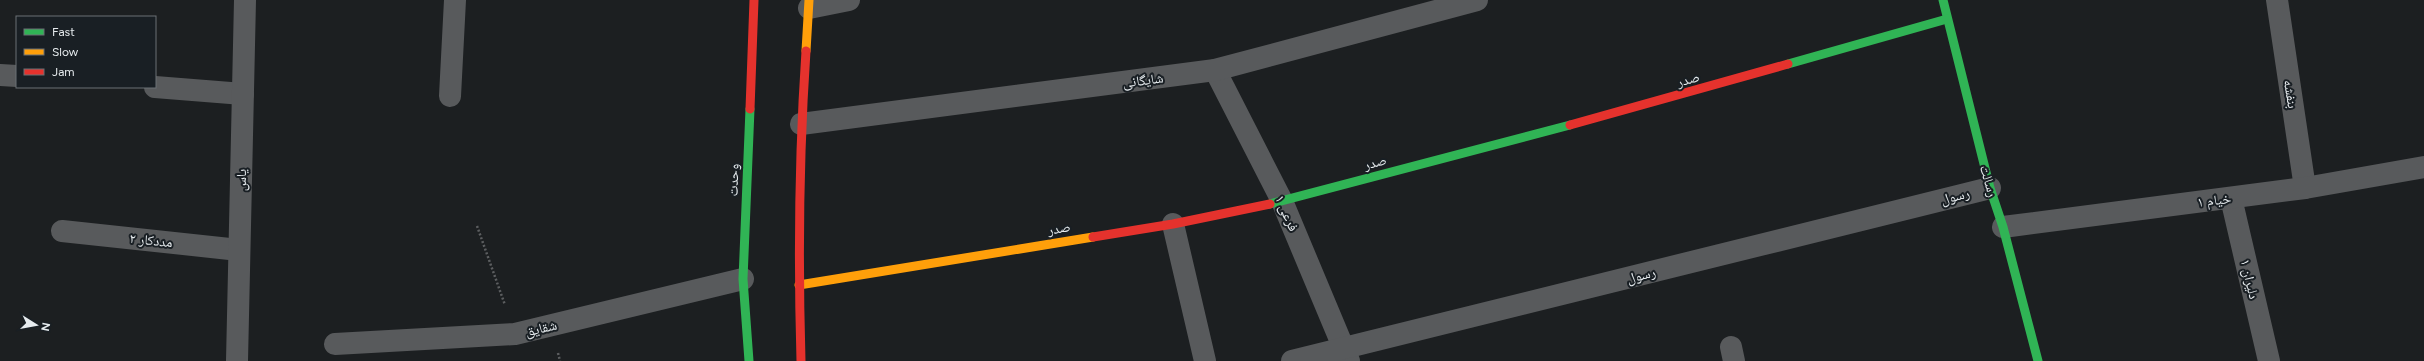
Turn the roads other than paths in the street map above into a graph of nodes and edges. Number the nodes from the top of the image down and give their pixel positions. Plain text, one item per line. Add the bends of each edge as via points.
1 (245, 0) edge
2 (455, 0) edge
3 (754, 0) edge
4 (849, 0) edge
5 (1477, 0) edge
6 (1943, 0) edge
7 (2277, 0) edge
8 (809, 4) edge
9 (1947, 19) junction
10 (1215, 70) junction
11 (0, 75) edge
12 (16, 76) edge
13 (156, 87) edge
14 (243, 94) junction
15 (450, 96) dead end
16 (801, 124) junction
17 (2424, 167) edge
18 (1990, 188) junction
19 (2305, 188) junction
20 (2231, 198) junction
21 (1282, 201) junction
22 (1173, 224) junction
23 (2003, 228) junction
24 (62, 231) dead end
25 (239, 250) junction
26 (743, 279) junction
27 (799, 285) junction
28 (335, 344) dead end
29 (1346, 355) edge
30 (237, 361) edge
31 (750, 361) edge
32 (802, 361) edge
33 (1205, 361) edge
34 (1292, 361) edge
35 (2038, 361) edge
36 (2269, 361) edge

1 - 14 street, یاس
2 - 15 street
3 - 26 street, وحدت
4 - 8 street
5 - 10 street, شایگانی
6 - 9 street, رسالت
7 - 19 street, بنفشه
8 - 16 street
9 - 18 street, رسالت
9 - 21 street, صدر via 1674,97
10 - 16 street, شایگانی
10 - 21 street, فرعی ۱
11 - 12 street
13 - 14 street
14 - 25 street, یاس
16 - 27 street
17 - 19 street, خیام ۱
18 - 23 street, رسالت
18 - 29 street, رسول
19 - 20 street, خیام ۱
20 - 23 street, خیام ۱
20 - 36 street, دلیران ۱
21 - 22 street, صدر
21 - 29 street, فرعی ۱
22 - 27 street, صدر
22 - 33 street
23 - 35 street, رسالت
24 - 25 street, مددکار ۲
25 - 30 street, یاس
26 - 28 street, شقایق via 515,334
26 - 31 street, وحدت
27 - 32 street
29 - 34 street, رسول

